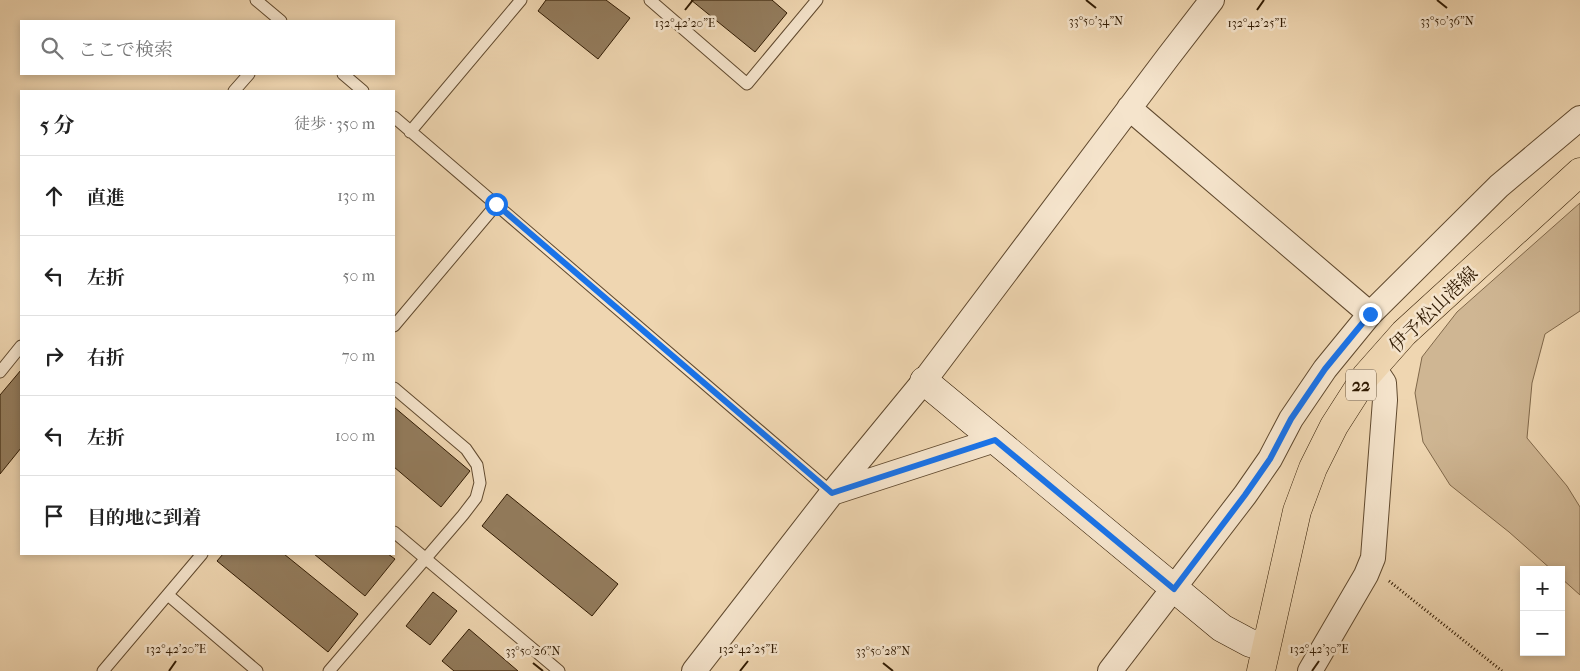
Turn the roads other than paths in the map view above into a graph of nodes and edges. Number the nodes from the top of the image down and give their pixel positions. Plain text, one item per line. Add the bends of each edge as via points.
1 (256, 0) edge
2 (521, 0) edge
3 (650, 0) edge
4 (817, 0) edge
5 (1212, 0) edge
6 (280, 20) edge
7 (248, 75) edge
8 (344, 75) edge
9 (235, 90) edge
10 (362, 90) edge
11 (1129, 108) junction
12 (395, 118) edge
13 (1580, 118) edge
14 (410, 132) junction
15 (1580, 172) edge
16 (496, 204) junction
17 (1370, 314) junction
18 (395, 325) edge
19 (20, 347) edge
20 (1374, 368) junction
21 (0, 372) edge
22 (924, 381) junction
23 (395, 389) edge
24 (995, 440) junction
25 (832, 493) junction
26 (395, 533) edge
27 (201, 555) edge
28 (426, 559) junction
29 (1174, 589) junction
30 (168, 595) junction
31 (1264, 658) edge
32 (103, 671) edge
33 (258, 671) edge
34 (329, 671) edge
35 (559, 671) edge
36 (694, 671) edge
37 (1110, 671) edge
38 (1310, 671) edge

1 - 6 lane
2 - 14 lane
3 - 4 lane via 748,84
5 - 11 street
7 - 9 lane
8 - 10 lane
11 - 17 street
11 - 22 street
12 - 14 lane
13 - 17 street via 1500,186
14 - 16 lane
15 - 20 main road, 伊予松山港線 / 22 via 1404,333
16 - 18 lane
16 - 25 lane
17 - 29 street via 1325,369 1291,419 1270,459
19 - 21 lane
20 - 31 main road, 伊予松山港線 / 22 via 1334,426 1313,468 1297,511
20 - 38 street via 1384,383 1385,400 1373,558
22 - 24 street
22 - 25 street
23 - 28 lane via 466,449 477,465 480,483 476,498
24 - 25 street
24 - 29 street
25 - 36 street
26 - 28 lane
27 - 30 lane
28 - 34 lane
28 - 35 lane
29 - 31 street via 1222,628 1250,643
29 - 37 street
30 - 32 lane
30 - 33 lane

